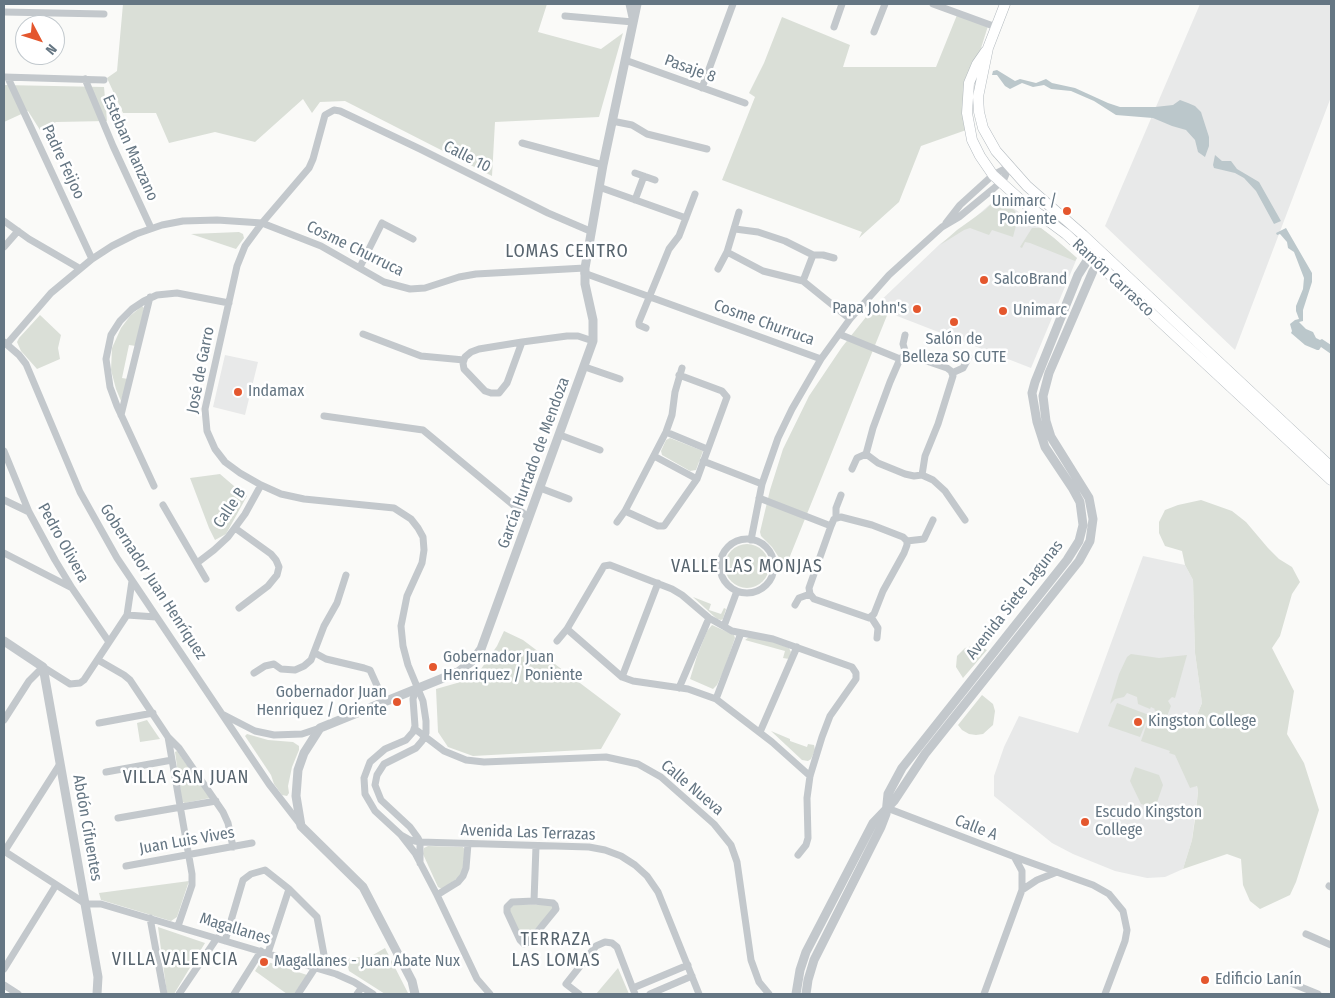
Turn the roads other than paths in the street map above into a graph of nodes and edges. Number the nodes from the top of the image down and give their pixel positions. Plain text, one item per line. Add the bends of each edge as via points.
1 (629, 4) edge
2 (637, 4) edge
3 (734, 4) edge
4 (842, 4) edge
5 (885, 4) edge
6 (933, 4) edge
7 (1006, 4) edge
8 (4, 12) edge
9 (104, 14) dead end
10 (565, 16) dead end
11 (633, 22) junction
12 (834, 27) dead end
13 (996, 27) junction
14 (874, 32) dead end
15 (988, 48) junction
16 (625, 60) junction
17 (6, 78) edge
18 (85, 79) junction
19 (104, 80) dead end
20 (702, 88) junction
21 (745, 103) dead end
22 (330, 111) joint
23 (612, 121) junction
24 (522, 142) dead end
25 (707, 149) dead end
26 (603, 165) junction
27 (1010, 167) junction
28 (635, 173) dead end
29 (644, 176) junction
30 (997, 178) junction
31 (655, 180) dead end
32 (599, 187) junction
33 (695, 194) dead end
34 (635, 200) junction
35 (739, 212) dead end
36 (686, 218) junction
37 (4, 221) edge
38 (262, 223) junction
39 (942, 227) junction
40 (151, 228) junction
41 (735, 229) junction
42 (18, 231) junction
43 (590, 231) junction
44 (413, 239) dead end
45 (4, 247) edge
46 (727, 252) junction
47 (813, 255) junction
48 (1090, 256) junction
49 (834, 258) dead end
50 (92, 259) junction
51 (1098, 264) junction
52 (360, 267) junction
53 (79, 268) junction
54 (718, 269) dead end
55 (584, 271) junction
56 (803, 281) junction
57 (649, 296) junction
58 (150, 297) junction
59 (229, 303) junction
60 (850, 319) junction
61 (646, 328) dead end
62 (363, 334) dead end
63 (839, 334) junction
64 (906, 335) dead end
65 (593, 341) junction
66 (522, 342) junction
67 (5, 343) edge
68 (969, 356) dead end
69 (903, 357) junction
70 (821, 359) junction
71 (464, 360) junction
72 (584, 367) junction
73 (952, 373) junction
74 (620, 379) dead end
75 (121, 415) junction
76 (324, 416) dead end
77 (1037, 422) junction
78 (1048, 429) junction
79 (666, 432) junction
80 (560, 435) junction
81 (707, 449) junction
82 (600, 450) dead end
83 (4, 451) edge
84 (866, 454) junction
85 (654, 456) junction
86 (703, 461) junction
87 (1331, 467) edge
88 (852, 469) dead end
89 (922, 475) junction
90 (697, 479) junction
91 (1331, 480) edge
92 (762, 484) junction
93 (261, 485) junction
94 (154, 486) dead end
95 (540, 488) junction
96 (840, 495) dead end
97 (759, 498) junction
98 (569, 499) dead end
99 (4, 500) edge
100 (163, 505) dead end
101 (625, 511) junction
102 (29, 512) junction
103 (530, 518) junction
104 (836, 518) junction
105 (933, 520) dead end
106 (965, 520) dead end
107 (617, 522) dead end
108 (831, 526) junction
109 (235, 528) junction
110 (751, 540) junction
111 (907, 541) junction
112 (4, 553) edge
113 (197, 563) junction
114 (346, 575) dead end
115 (206, 579) dead end
116 (132, 581) junction
117 (658, 583) junction
118 (72, 588) junction
119 (737, 591) junction
120 (810, 594) junction
121 (796, 605) dead end
122 (239, 608) dead end
123 (127, 615) junction
124 (156, 617) junction
125 (871, 617) junction
126 (709, 618) junction
127 (724, 626) junction
128 (567, 629) junction
129 (741, 633) junction
130 (877, 638) dead end
131 (4, 641) edge
132 (557, 641) dead end
133 (109, 642) junction
134 (797, 647) junction
135 (315, 653) junction
136 (98, 660) junction
137 (43, 667) junction
138 (254, 673) dead end
139 (622, 677) junction
140 (416, 688) junction
141 (679, 688) junction
142 (716, 699) junction
143 (384, 701) junction
144 (153, 713) junction
145 (222, 714) junction
146 (4, 720) edge
147 (100, 724) dead end
148 (320, 728) junction
149 (415, 730) junction
150 (760, 732) junction
151 (424, 736) junction
152 (168, 737) junction
153 (172, 760) junction
154 (60, 764) junction
155 (106, 772) dead end
156 (810, 776) junction
157 (216, 801) junction
158 (180, 807) junction
159 (887, 808) junction
160 (118, 818) dead end
161 (301, 826) junction
162 (401, 835) junction
163 (420, 842) junction
164 (252, 844) dead end
165 (468, 844) junction
166 (536, 846) junction
167 (233, 847) junction
168 (4, 852) edge
169 (189, 855) junction
170 (798, 855) dead end
171 (1015, 857) junction
172 (420, 862) junction
173 (126, 866) dead end
174 (1057, 872) junction
175 (56, 886) junction
176 (289, 889) junction
177 (1022, 890) junction
178 (438, 895) junction
179 (534, 901) junction
180 (86, 904) junction
181 (150, 918) junction
182 (178, 926) junction
183 (1306, 934) dead end
184 (216, 938) junction
185 (225, 940) junction
186 (1331, 945) edge
187 (264, 952) junction
188 (688, 965) junction
189 (316, 968) junction
190 (4, 969) edge
191 (327, 971) junction
192 (692, 976) junction
193 (1291, 983) dead end
194 (4, 986) edge
195 (362, 987) junction
196 (634, 991) edge
197 (767, 992) edge
198 (18, 994) edge
199 (97, 994) edge
200 (164, 994) edge
201 (179, 994) edge
202 (234, 994) edge
203 (298, 994) edge
204 (357, 994) edge
205 (373, 994) edge
206 (415, 994) edge
207 (490, 994) edge
208 (579, 994) edge
209 (650, 994) edge
210 (699, 994) edge
211 (796, 994) edge
212 (806, 994) edge
213 (984, 994) edge
214 (1105, 994) edge
215 (1318, 994) edge

1 - 11 street
2 - 11 street, García Hurtado de Mendoza
3 - 20 street
4 - 12 street
5 - 14 street
6 - 13 street
7 - 13 main road, Ramón Carrasco
8 - 9 street
10 - 11 street
11 - 16 street, García Hurtado de Mendoza
13 - 15 main road, Ramón Carrasco
15 - 27 main road, Ramón Carrasco via 978,90 979,112 986,136
15 - 30 main road, Ramón Carrasco via 972,77 967,94 967,113 975,148
16 - 20 street, Pasaje 8
16 - 23 street, García Hurtado de Mendoza
17 - 18 street
17 - 50 street, Padre Feijoo
18 - 19 street
18 - 40 street, Esteban Manzano
20 - 21 street, Pasaje 8
22 - 38 street, José de Garro via 325,115 309,168
22 - 43 street, Calle 10 via 340,111
23 - 25 street via 632,125 647,134
23 - 26 street, García Hurtado de Mendoza
24 - 26 street
26 - 32 street, García Hurtado de Mendoza
27 - 30 street, Cosme Churruca
27 - 87 main road, Ramón Carrasco
28 - 29 street
29 - 31 street
29 - 34 street
30 - 39 street, Cosme Churruca via 959,216
30 - 39 street, Cosme Churruca via 960,205
30 - 48 main road, Ramón Carrasco
32 - 34 street
32 - 43 street, García Hurtado de Mendoza
33 - 36 street
34 - 36 street
35 - 41 street
36 - 57 street
37 - 42 street
38 - 40 street, Cosme Churruca via 194,221
38 - 52 street, Cosme Churruca via 322,246
38 - 59 street, José de Garro via 242,254
39 - 60 street, Cosme Churruca via 889,275
40 - 50 street, Cosme Churruca via 122,240
41 - 46 street
41 - 47 street via 758,232
42 - 45 street
42 - 53 street
43 - 55 street, García Hurtado de Mendoza
44 - 52 street via 382,223
46 - 54 street
46 - 56 street via 763,271
47 - 49 street
47 - 56 street
48 - 51 main road, Ramón Carrasco
48 - 77 street, Avenida Siete Lagunas via 1078,276 1035,382 1032,399
50 - 53 street, Cosme Churruca
51 - 78 street, Avenida Siete Lagunas via 1045,384 1044,408
51 - 91 main road, Ramón Carrasco
52 - 55 street, Cosme Churruca via 392,285 410,289 476,274
53 - 67 street, Cosme Churruca
55 - 57 street, Cosme Churruca
55 - 65 street, García Hurtado de Mendoza via 593,320
56 - 60 street
57 - 61 street via 638,323
57 - 70 street, Cosme Churruca
58 - 59 street via 177,293
58 - 75 street
58 - 75 street via 120,321 106,351 107,377
59 - 93 street, José de Garro via 206,401 205,425 211,444 220,456 232,468
60 - 63 street, Cosme Churruca
62 - 71 street via 422,356
63 - 69 street
63 - 70 street, Cosme Churruca
64 - 69 street
65 - 66 street via 573,336
65 - 72 street, García Hurtado de Mendoza
66 - 71 street via 475,350
66 - 71 street via 507,383 499,393 491,394 483,389 466,372
67 - 116 street, Gobernador Juan Henríquez via 26,364 80,492
68 - 73 street via 963,368
69 - 73 street via 947,368
69 - 84 street via 880,406
70 - 92 street via 778,438
72 - 74 street
72 - 80 street, García Hurtado de Mendoza
73 - 89 street via 953,379 925,456
75 - 94 street
76 - 103 street via 423,430
77 - 78 street
77 - 159 street, Avenida Siete Lagunas via 1044,447 1080,502 1083,525 1079,541 910,757 891,787
78 - 159 street, Avenida Siete Lagunas via 1055,446 1089,498 1093,519 1087,548 924,754
79 - 81 street
79 - 81 street via 681,372 726,395
79 - 85 street
80 - 82 street
80 - 95 street, García Hurtado de Mendoza
81 - 86 street
83 - 102 street, Pedro Olivera
84 - 88 street via 857,458
84 - 89 street via 878,463 905,474
85 - 90 street
85 - 101 street
86 - 90 street
86 - 92 street
89 - 106 street via 945,491
90 - 101 street via 664,526
92 - 97 street
93 - 109 street, Calle B
93 - 140 street, José de Garro via 304,499 388,507 406,514 416,525 422,538 423,556 407,596 401,626 405,655
95 - 98 street
95 - 103 street, García Hurtado de Mendoza
96 - 104 street
97 - 108 street
97 - 110 street
99 - 102 street
100 - 113 street
101 - 107 street
102 - 118 street, Pedro Olivera
103 - 140 street, García Hurtado de Mendoza via 481,649 463,669
104 - 108 street
104 - 111 street via 872,525
105 - 111 street via 924,539
108 - 120 street via 809,588
109 - 113 street, Calle B
109 - 122 street via 274,557 279,567 268,586
110 - 119 street via 734,544 722,557 720,568 724,580
110 - 119 street via 768,550 773,560 773,571 766,585 758,591
111 - 125 street
112 - 118 street
113 - 115 street
114 - 135 street
116 - 123 street
116 - 124 street, Gobernador Juan Henríquez
117 - 126 street via 682,595
117 - 128 street via 606,565
117 - 139 street
118 - 133 street, Pedro Olivera
119 - 127 street
120 - 121 street via 799,598
120 - 125 street via 814,599 864,618
123 - 124 street
123 - 133 street
124 - 145 street, Gobernador Juan Henríquez
125 - 130 street via 878,628
126 - 127 street
126 - 141 street
127 - 129 street
128 - 132 street
128 - 139 street
129 - 134 street
129 - 142 street
131 - 137 street
133 - 136 street
134 - 150 street
134 - 156 street via 852,667 856,673 856,679 826,724
135 - 138 street via 309,663 299,668 286,670 274,664
135 - 143 street via 370,670
136 - 137 street via 84,680 76,684 70,684
136 - 144 street via 127,677
137 - 146 street
137 - 154 street, Abdón Cifuentes
139 - 141 street
140 - 143 street, García Hurtado de Mendoza
140 - 149 street via 413,699
140 - 151 street via 423,701 427,725
141 - 142 street
142 - 150 street
143 - 148 street, García Hurtado de Mendoza
144 - 147 street
144 - 152 street
145 - 148 street, García Hurtado de Mendoza via 255,731 274,735 302,734
145 - 161 street, Gobernador Juan Henríquez
148 - 161 street via 304,753 296,779
149 - 151 street, Calle Nueva
149 - 162 street, Avenida Las Terrazas via 406,740 374,757 363,782 371,805
150 - 156 street
151 - 163 street via 416,748 384,764 375,785 381,800 410,827
151 - 197 street, Calle Nueva via 444,751 466,760 606,757 638,764 661,777 714,824 731,845 737,862 751,960
152 - 153 street
152 - 157 street
153 - 155 street
153 - 158 street
154 - 168 street
154 - 180 street, Abdón Cifuentes
156 - 170 street via 808,838
157 - 158 street
157 - 167 street via 227,818
158 - 160 street
158 - 169 street
159 - 171 street, Calle A
159 - 211 street, Avenida Siete Lagunas via 871,826 806,952
159 - 212 street, Avenida Siete Lagunas via 882,827 814,960
161 - 206 street, Gobernador Juan Henríquez via 353,875 367,893 412,981
162 - 163 street, Avenida Las Terrazas
162 - 172 street, Avenida Las Terrazas
163 - 165 street, Avenida Las Terrazas
163 - 172 street, Avenida Las Terrazas
164 - 167 street, Juan Luis Vives
165 - 166 street, Avenida Las Terrazas
165 - 178 street via 464,876
166 - 179 street
166 - 188 street, Avenida Las Terrazas via 597,848 635,865 658,892
167 - 169 street, Juan Luis Vives
168 - 175 street
169 - 173 street, Juan Luis Vives
169 - 182 street via 193,880
171 - 174 street, Calle A
171 - 177 street via 1022,871
172 - 178 street, Avenida Las Terrazas
174 - 177 street
174 - 214 street, Calle A via 1104,890 1122,911 1126,924 1125,941
175 - 180 street
175 - 190 street
176 - 185 street via 265,870 251,874 244,880
176 - 187 street
176 - 191 street via 318,917
177 - 213 street
178 - 207 street, Avenida Las Terrazas via 477,979
179 - 179 street via 512,902 507,907 524,944 556,909 553,902
180 - 181 street, Magallanes via 100,904
180 - 199 street, Abdón Cifuentes via 98,977
181 - 182 street, Magallanes
181 - 200 street
182 - 184 street, Magallanes
183 - 186 street
184 - 185 street, Magallanes
184 - 201 street
185 - 187 street, Magallanes
187 - 189 street, Magallanes
187 - 202 street
188 - 192 street, Avenida Las Terrazas
188 - 196 street
189 - 191 street, Magallanes
189 - 203 street
191 - 195 street, Magallanes
192 - 209 street
192 - 210 street, Avenida Las Terrazas
193 - 215 street
194 - 198 street
195 - 204 street
195 - 205 street, Magallanes
196 - 208 street via 617,947 605,942 596,946 566,984

